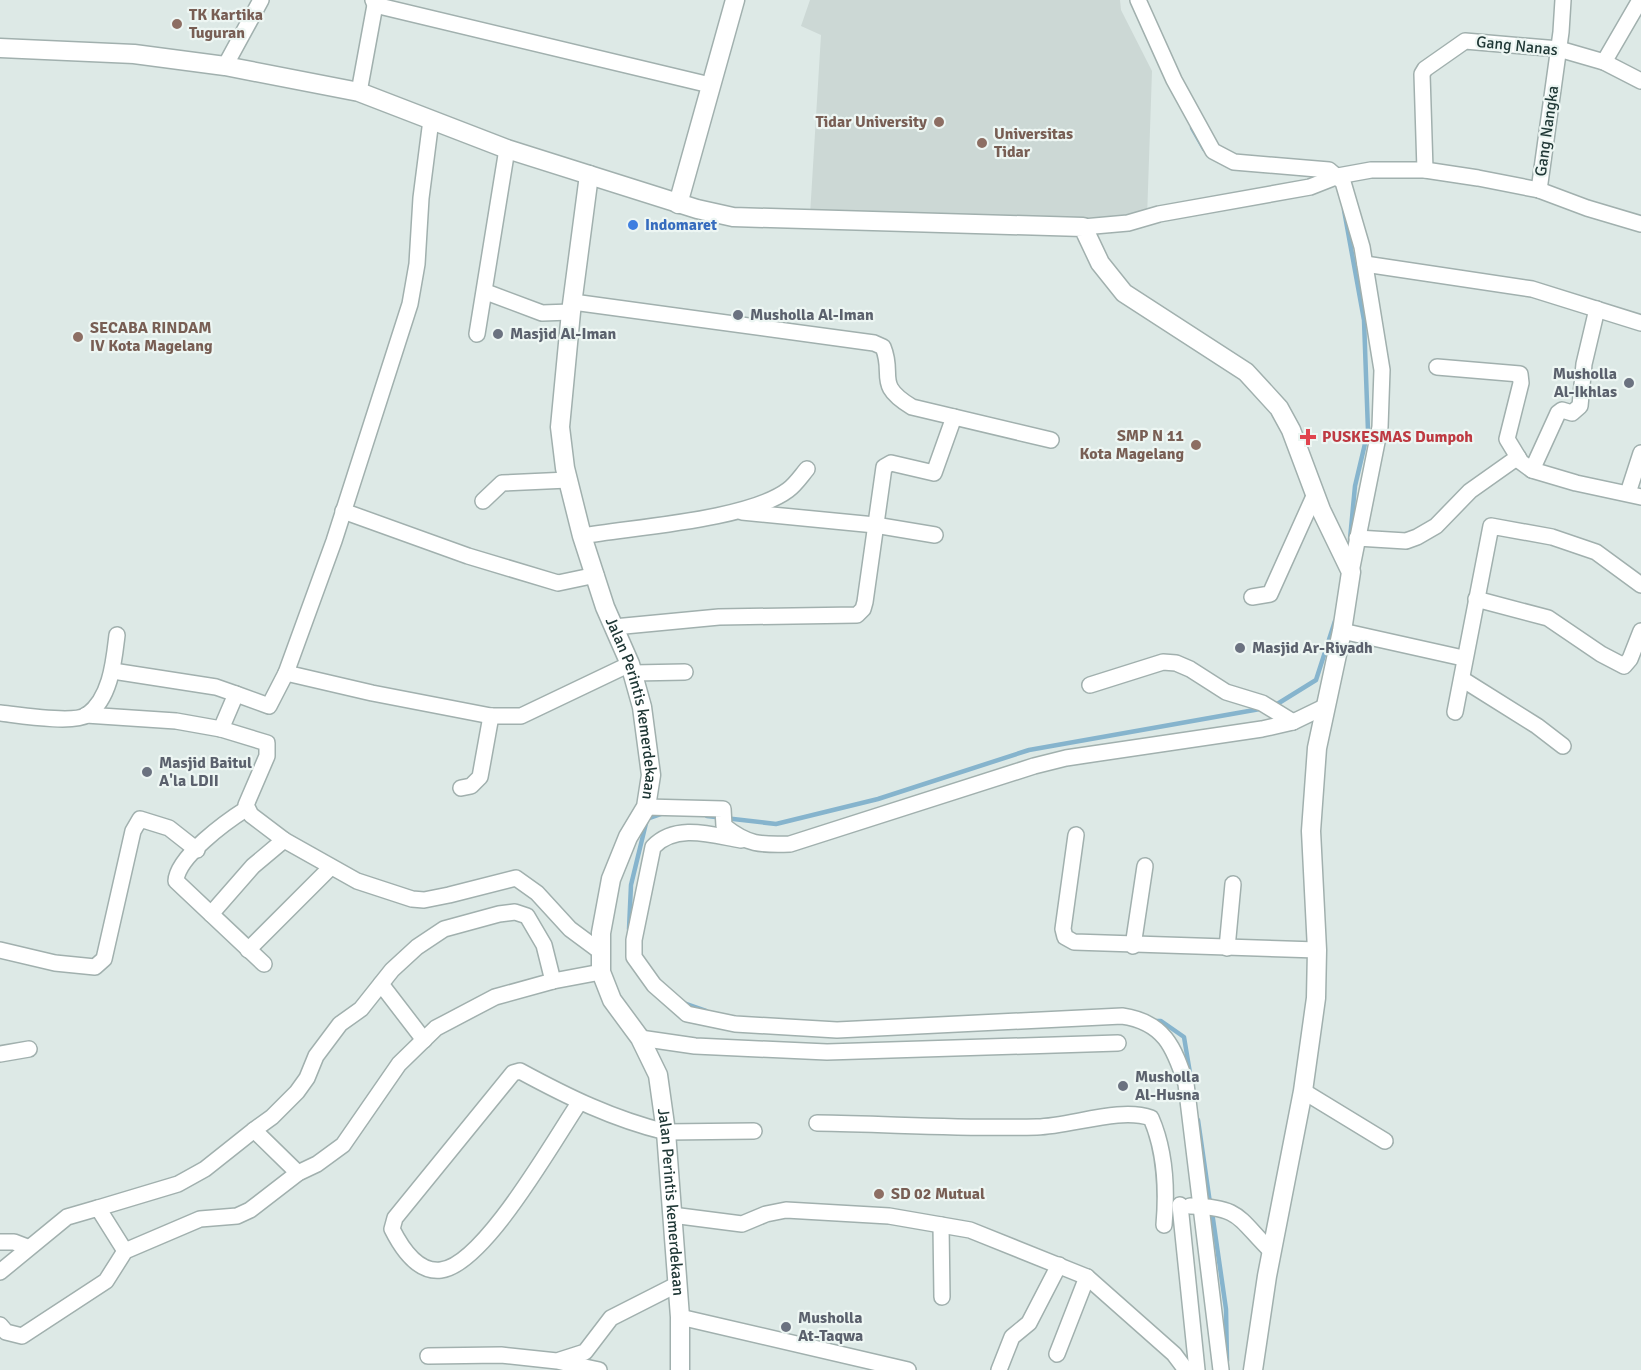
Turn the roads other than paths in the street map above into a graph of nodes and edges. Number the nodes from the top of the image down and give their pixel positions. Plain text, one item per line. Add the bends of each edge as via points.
1 (261, 0) edge
2 (735, 0) edge
3 (1138, 0) edge
4 (1563, 0) edge
5 (1640, 0) edge
6 (374, 3) edge
7 (0, 48) edge
8 (1559, 49) junction
9 (1604, 62) junction
10 (225, 66) junction
11 (1641, 81) edge
12 (710, 85) junction
13 (359, 92) junction
14 (431, 120) junction
15 (507, 149) junction
16 (1425, 170) junction
17 (589, 175) junction
18 (1338, 176) junction
19 (1539, 190) junction
20 (678, 204) junction
21 (1641, 224) edge
22 (1083, 227) junction
23 (1365, 264) junction
24 (486, 292) junction
25 (572, 307) junction
26 (1597, 309) junction
27 (1641, 323) edge
28 (477, 334) dead end
29 (1437, 367) dead end
30 (954, 417) junction
31 (1052, 440) dead end
32 (1641, 453) edge
33 (1518, 457) junction
34 (807, 469) dead end
35 (1532, 470) junction
36 (568, 480) junction
37 (1315, 494) junction
38 (1634, 495) edge
39 (483, 501) dead end
40 (343, 511) junction
41 (730, 511) junction
42 (875, 525) junction
43 (935, 535) dead end
44 (582, 536) junction
45 (1357, 538) junction
46 (1348, 567) junction
47 (596, 575) junction
48 (1641, 585) edge
49 (1252, 597) dead end
50 (1476, 599) junction
51 (614, 627) junction
52 (1342, 631) junction
53 (1641, 631) edge
54 (117, 634) dead end
55 (1463, 658) junction
56 (632, 669) junction
57 (113, 671) junction
58 (286, 672) junction
59 (684, 672) dead end
60 (1462, 679) junction
61 (1089, 685) dead end
62 (236, 694) junction
63 (1326, 706) junction
64 (0, 712) edge
65 (1455, 712) dead end
66 (86, 715) junction
67 (491, 716) junction
68 (1293, 722) junction
69 (221, 729) junction
70 (1563, 746) dead end
71 (461, 788) dead end
72 (646, 807) junction
73 (246, 809) junction
74 (1076, 835) dead end
75 (284, 840) junction
76 (741, 840) junction
77 (197, 849) junction
78 (1145, 866) dead end
79 (330, 868) junction
80 (1233, 884) dead end
81 (211, 914) junction
82 (1133, 945) junction
83 (1227, 948) junction
84 (0, 950) edge
85 (248, 950) junction
86 (1317, 950) junction
87 (601, 952) junction
88 (264, 964) dead end
89 (601, 972) junction
90 (554, 981) junction
91 (381, 984) junction
92 (640, 1038) junction
93 (424, 1040) junction
94 (1118, 1043) dead end
95 (29, 1049) dead end
96 (0, 1054) edge
97 (1303, 1091) junction
98 (579, 1103) junction
99 (817, 1123) dead end
100 (254, 1130) junction
101 (754, 1131) dead end
102 (666, 1132) junction
103 (1385, 1141) dead end
104 (298, 1173) junction
105 (1185, 1205) junction
106 (98, 1208) junction
107 (672, 1215) junction
108 (941, 1225) junction
109 (1164, 1225) dead end
110 (0, 1242) edge
111 (27, 1247) junction
112 (125, 1251) junction
113 (1272, 1252) junction
114 (1059, 1265) junction
115 (0, 1272) edge
116 (1087, 1277) junction
117 (676, 1285) junction
118 (942, 1297) dead end
119 (680, 1317) junction
120 (0, 1325) edge
121 (1057, 1354) dead end
122 (428, 1356) dead end
123 (558, 1361) junction
124 (889, 1367) edge
125 (599, 1370) edge
126 (680, 1370) edge
127 (908, 1370) edge
128 (999, 1370) edge
129 (1186, 1370) edge
130 (1197, 1370) edge
131 (1221, 1370) edge
132 (1253, 1370) edge

1 - 10 street
2 - 12 street
3 - 18 street via 1169,72 1213,151 1234,162 1329,170
4 - 8 street, Gang Nangka
5 - 9 street
6 - 12 street
6 - 13 street
7 - 10 street via 134,54
8 - 9 street, Gang Nanas
8 - 16 street, Gang Nanas via 1471,40 1425,69 1421,80
8 - 19 street, Gang Nangka
9 - 11 street, Gang Nanas
10 - 13 street
12 - 20 street
13 - 14 street
14 - 15 street
14 - 40 street via 410,304
15 - 17 street
15 - 24 street
16 - 18 street via 1371,170
16 - 19 street
17 - 20 street
17 - 25 street, Jalan Perintis kemerdekaan
18 - 22 street via 1310,187 1128,223
18 - 23 street via 1357,222
19 - 21 street
20 - 22 street via 733,217
22 - 37 street via 1100,263 1124,293 1246,372 1264,389 1288,423
23 - 26 street via 1532,289
23 - 45 street via 1382,370 1382,408
24 - 25 street via 542,313
24 - 28 street
25 - 30 street via 874,344 883,347 886,380 900,400 912,407
25 - 36 street, Jalan Perintis kemerdekaan via 560,427
26 - 27 street
26 - 35 street via 1584,364 1580,406 1572,413 1558,413
29 - 33 street via 1520,374 1507,439
30 - 31 street
30 - 42 street via 934,473 891,463 884,467
32 - 38 street
33 - 35 street
33 - 45 street via 1470,491 1436,526 1418,537 1406,541
34 - 41 street via 788,490 762,503
35 - 38 street
36 - 39 street via 502,483
36 - 44 street, Jalan Perintis kemerdekaan
37 - 46 street
37 - 49 street via 1270,594
40 - 47 street via 558,583
40 - 58 street
41 - 42 street
41 - 44 street
42 - 43 street
42 - 51 street via 865,602 857,615 719,617
44 - 47 street, Jalan Perintis kemerdekaan
45 - 46 street
46 - 52 street
47 - 51 street, Jalan Perintis kemerdekaan
48 - 50 street via 1596,552 1552,537 1491,526
50 - 53 street via 1548,618 1624,666
50 - 55 street
51 - 56 street, Jalan Perintis kemerdekaan
52 - 55 street
52 - 63 street
54 - 57 street
55 - 60 street
56 - 59 street
56 - 67 street via 521,716
56 - 72 street, Jalan Perintis kemerdekaan via 642,707 651,775
57 - 62 street via 216,687
57 - 66 street via 98,702
58 - 62 street via 269,706
58 - 67 street
60 - 65 street
60 - 70 street
61 - 68 street via 1162,662 1176,663 1226,692 1262,703
62 - 69 street
63 - 68 street
63 - 86 street via 1317,748 1311,831
64 - 66 street via 68,719
66 - 69 street via 176,721
67 - 71 street via 480,777 471,786
68 - 76 street via 1045,763 790,844 763,845
69 - 73 street via 261,740 268,746
72 - 76 street via 724,818
72 - 87 street, Jalan Perintis kemerdekaan via 628,837 611,879
73 - 75 street
73 - 77 street via 224,823
74 - 82 street via 1065,937 1074,942
75 - 79 street
75 - 81 street via 253,866
76 - 105 street via 689,832 661,838 653,847 634,957 671,1001 687,1014 735,1024 837,1029 1104,1016 1140,1019 1172,1046 1186,1084
77 - 81 street via 176,874 176,881
77 - 84 street via 169,828 140,819 133,831 104,959 94,967 55,963
78 - 82 street
79 - 85 street
79 - 87 street via 375,887 424,900 516,878 537,893 570,929
80 - 83 street
81 - 85 street
82 - 83 street
83 - 86 street
85 - 88 street
86 - 97 street via 1316,998
87 - 89 street, Jalan Perintis kemerdekaan
89 - 90 street
89 - 92 street, Jalan Perintis kemerdekaan via 612,1000
90 - 91 street via 536,929 527,916 515,912 444,929 417,947
90 - 93 street via 495,997 436,1028
91 - 93 street
91 - 100 street via 361,1009 340,1024 316,1056 297,1092
92 - 94 street via 695,1046 827,1052
92 - 102 street, Jalan Perintis kemerdekaan via 658,1075
93 - 104 street via 399,1064 343,1145
95 - 96 street
97 - 103 street
97 - 113 street
98 - 98 street via 490,1236 461,1262 442,1270 416,1262 392,1229 395,1218 513,1073 520,1071
98 - 102 street
99 - 105 street via 1038,1127 1124,1113 1140,1114 1150,1118 1157,1132
100 - 104 street
100 - 106 street via 205,1169 178,1184
101 - 102 street
102 - 107 street, Jalan Perintis kemerdekaan
104 - 112 street via 237,1216 200,1219
105 - 109 street
105 - 113 street via 1226,1209 1240,1217
105 - 130 street
105 - 131 street
106 - 111 street via 67,1216
106 - 112 street
107 - 108 street via 742,1224 786,1210 889,1216
107 - 117 street, Jalan Perintis kemerdekaan
108 - 114 street via 970,1230
108 - 118 street
110 - 111 street
111 - 115 street
112 - 120 street via 105,1281 22,1336 6,1332
113 - 132 street
114 - 116 street
114 - 128 street via 1029,1323 1012,1337
116 - 121 street
116 - 129 street via 1174,1354
117 - 119 street, Jalan Perintis kemerdekaan
117 - 123 street via 611,1318 585,1352
119 - 124 street
119 - 126 street, Jalan Perintis kemerdekaan
122 - 123 street via 501,1355
123 - 125 street
124 - 127 street

